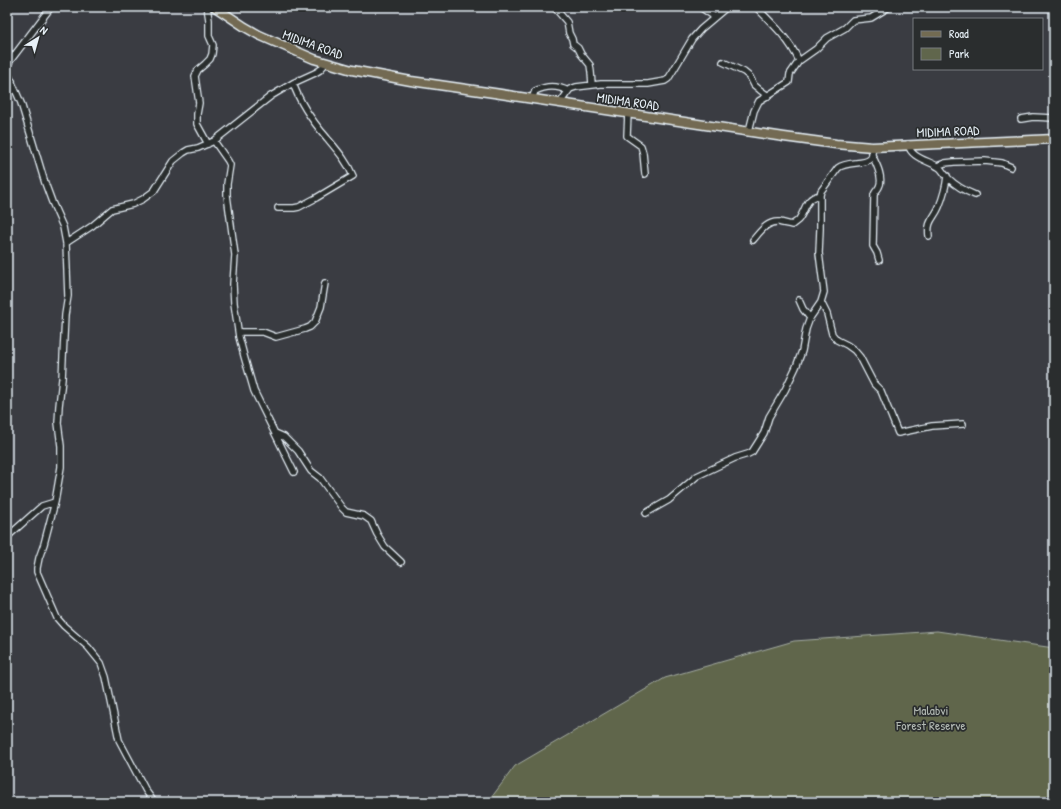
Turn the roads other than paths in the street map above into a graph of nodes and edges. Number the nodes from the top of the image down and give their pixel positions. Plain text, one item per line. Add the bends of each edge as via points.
1 (51, 7) edge
2 (207, 7) edge
3 (215, 7) edge
4 (554, 7) edge
5 (700, 7) edge
6 (727, 7) edge
7 (756, 7) edge
8 (889, 7) edge
9 (715, 17) junction
10 (799, 61) junction
11 (723, 62) dead end
12 (326, 63) junction
13 (7, 65) edge
14 (7, 70) edge
15 (12, 81) junction
16 (293, 83) junction
17 (592, 84) junction
18 (7, 90) edge
19 (568, 91) junction
20 (768, 96) junction
21 (532, 99) junction
22 (560, 103) junction
23 (628, 114) junction
24 (1054, 118) edge
25 (1021, 119) dead end
26 (749, 132) junction
27 (1054, 139) edge
28 (211, 143) junction
29 (908, 144) junction
30 (872, 146) junction
31 (872, 155) junction
32 (937, 166) junction
33 (1011, 167) dead end
34 (645, 174) dead end
35 (947, 176) junction
36 (820, 195) junction
37 (975, 195) dead end
38 (278, 208) dead end
39 (929, 236) dead end
40 (753, 240) dead end
41 (66, 243) junction
42 (879, 260) dead end
43 (325, 283) dead end
44 (799, 300) dead end
45 (821, 302) junction
46 (810, 318) junction
47 (239, 332) junction
48 (963, 424) dead end
49 (275, 433) junction
50 (294, 472) dead end
51 (55, 502) junction
52 (646, 513) dead end
53 (7, 536) edge
54 (401, 562) dead end
55 (154, 802) edge

1 - 13 street
2 - 28 street via 212,54 195,76 199,103 197,124
3 - 12 main road, MIDIMA ROAD via 259,35
4 - 17 street via 567,22 573,44 590,65
5 - 9 street
6 - 9 street
7 - 10 street via 787,41
8 - 10 street via 871,18 853,20
9 - 17 street via 692,39 665,81 648,84
10 - 20 street via 790,74 790,82
11 - 20 street via 744,72 754,85
12 - 16 street via 320,70
12 - 21 main road, MIDIMA ROAD via 388,77
14 - 15 street
15 - 18 street
15 - 41 street via 45,183 63,227
16 - 28 street via 271,96
16 - 38 street via 307,112 342,155 353,176 299,207
17 - 19 street
19 - 21 street via 545,87 535,91
19 - 22 street
20 - 26 street via 759,101 754,110
21 - 22 main road, MIDIMA ROAD
22 - 23 main road, MIDIMA ROAD
23 - 26 main road, MIDIMA ROAD
23 - 34 street via 627,136 641,146
24 - 25 street
26 - 30 main road, MIDIMA ROAD via 836,144
27 - 29 main road, MIDIMA ROAD
28 - 41 street via 188,150 177,158 150,194 132,204 112,209
28 - 47 street via 230,165 227,203 235,255 233,284
29 - 30 main road, MIDIMA ROAD
29 - 32 street via 909,150
30 - 31 street
31 - 36 street via 866,161 841,165 823,187
31 - 42 street via 880,179 880,186 874,195 873,237 873,246
32 - 33 street via 954,162 985,161
32 - 35 street
35 - 37 street via 961,188
35 - 39 street via 939,206 929,224
36 - 40 street via 813,197 806,204 799,220 792,225 771,223
36 - 45 street via 819,253 824,292
41 - 51 street via 68,296 58,417 61,460
43 - 47 street via 321,307 310,327 276,337 263,332
44 - 46 street
45 - 46 street
45 - 48 street via 832,334 860,357 874,384 881,391 898,433 932,426
46 - 52 street via 796,367 769,417 764,434 752,452 697,476 669,500
47 - 49 street via 251,382
49 - 50 street
49 - 54 street via 284,437 298,451 311,471 320,478 346,512 364,516 371,521 385,547
51 - 53 street via 42,506
51 - 55 street via 37,572 57,618 101,663 119,740

